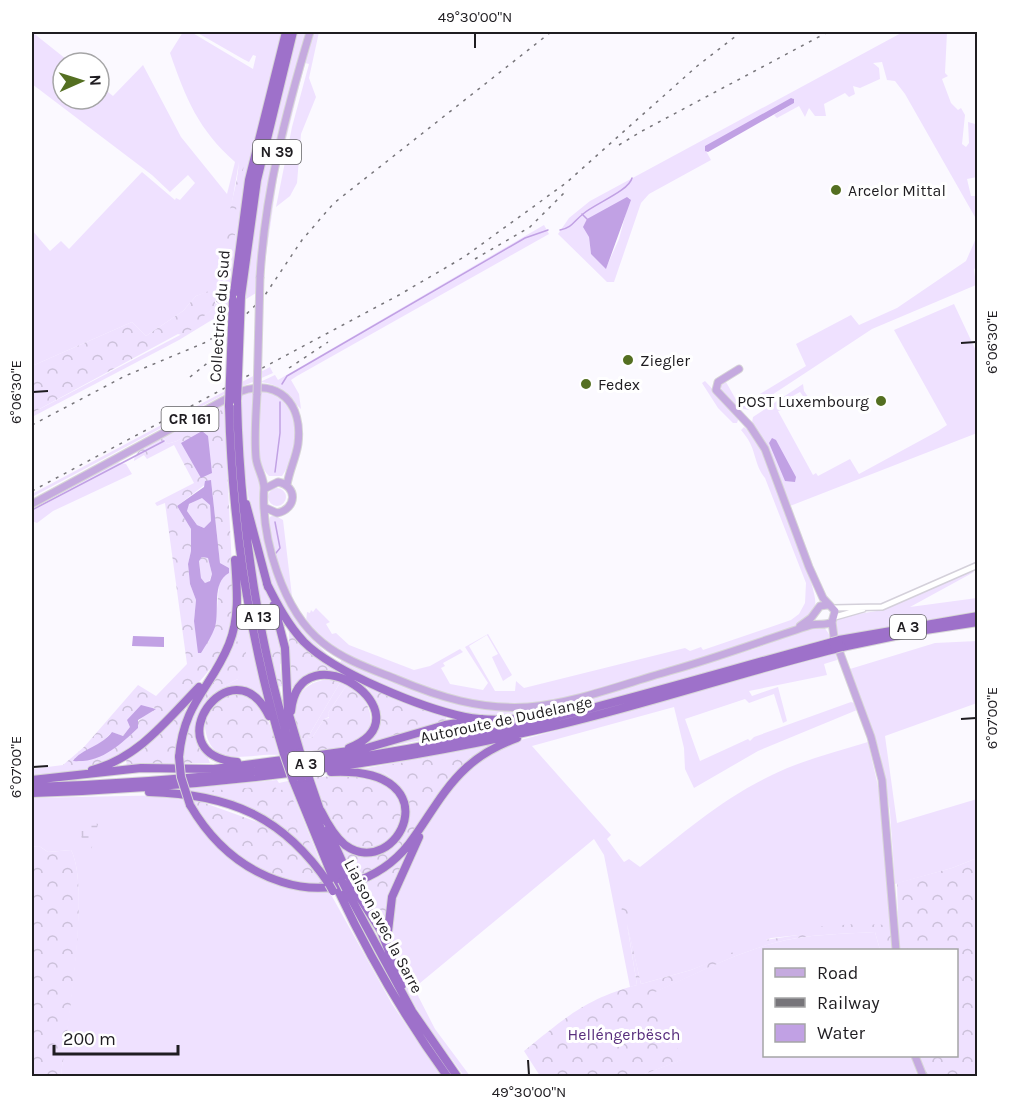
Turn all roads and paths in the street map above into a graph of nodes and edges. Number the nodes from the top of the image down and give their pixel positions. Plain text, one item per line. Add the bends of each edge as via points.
1 (286, 32) edge
2 (293, 32) edge
3 (310, 32) edge
4 (237, 298) junction
5 (739, 369) dead end
6 (233, 403) junction
7 (291, 465) junction
8 (259, 472) junction
9 (240, 477) junction
10 (275, 482) junction
11 (287, 485) junction
12 (264, 489) junction
13 (32, 504) edge
14 (266, 508) junction
15 (273, 513) junction
16 (266, 520) junction
17 (236, 521) junction
18 (978, 565) edge
19 (809, 567) junction
20 (267, 584) junction
21 (830, 606) junction
22 (873, 607) junction
23 (816, 610) junction
24 (978, 616) edge
25 (828, 622) junction
26 (978, 622) edge
27 (785, 635) junction
28 (836, 643) junction
29 (212, 674) junction
30 (575, 712) junction
31 (482, 719) junction
32 (556, 725) junction
33 (292, 726) junction
34 (278, 733) junction
35 (292, 753) junction
36 (327, 754) junction
37 (252, 763) junction
38 (280, 775) junction
39 (53, 778) junction
40 (301, 779) junction
41 (32, 780) edge
42 (32, 787) edge
43 (118, 790) junction
44 (32, 793) edge
45 (321, 811) junction
46 (429, 816) junction
47 (341, 885) junction
48 (896, 949) edge
49 (388, 950) junction
50 (425, 1030) junction
51 (915, 1057) edge
52 (447, 1077) edge
53 (457, 1077) edge
54 (923, 1077) edge

1 - 4 highway, Collectrice du Sud / A 13 via 249,180
2 - 4 highway, Collectrice du Sud / A 13 via 257,180
3 - 8 main road, N 39, bridge via 271,181 260,277 255,455
4 - 6 highway, Collectrice du Sud / A 13, bridge
5 - 19 main road via 718,382 716,390 750,426 765,449
6 - 9 highway, Collectrice du Sud / A 13
6 - 17 highway, Collectrice du Sud / A 13
7 - 10 main road, CR 161
7 - 11 main road, CR 161
7 - 13 main road, CR 161 via 298,437 293,407 282,394 259,386 239,392
8 - 10 main road
8 - 12 main road, N 39
9 - 20 highway, A 3
9 - 35 highway, Collectrice du Sud / A 13 via 246,546 260,627
10 - 11 main road
10 - 12 main road, CR 161
11 - 15 main road, CR 161 via 293,493 292,503 286,511
12 - 14 main road via 262,499
14 - 15 main road
14 - 16 main road
15 - 16 main road, CR 161
16 - 27 main road via 277,573 292,604 315,636 353,661 457,702 502,707 545,704
17 - 29 highway, A 3 via 234,627
17 - 34 highway, Collectrice du Sud / A 13 via 253,632
18 - 22 street via 894,603
19 - 21 main road
19 - 23 main road
20 - 31 highway, A 3 via 291,626 321,656 419,702
20 - 33 highway, A 13 via 283,634 286,697
21 - 22 street
21 - 23 main road
21 - 25 main road
22 - 25 street
23 - 25 main road
23 - 27 main road via 811,618
24 - 28 highway, Autoroute de Dudelange / A 3
25 - 27 main road
25 - 28 main road
26 - 28 highway, Autoroute de Dudelange / A 3
28 - 30 highway, Autoroute de Dudelange / A 3
28 - 32 highway, Autoroute de Dudelange / A 3
28 - 48 main road via 882,780
29 - 39 highway, A 3 via 126,756 99,768
29 - 46 highway, A 3, bridge via 185,722 179,758 181,777 190,805 207,831 233,856 274,879 310,887 343,886 384,868 404,850
30 - 31 highway, A 3 via 514,720
30 - 42 highway, Autoroute de Dudelange / A 3 via 354,758 201,777
31 - 36 highway, A 3 via 445,725 385,744
32 - 38 highway, Autoroute de Dudelange / A 3 via 424,752
32 - 46 highway, A 3 via 484,753 448,788
33 - 35 highway, A 13
33 - 36 highway, A 13 via 295,693 311,679 337,676 362,688 375,709 372,729 356,745
34 - 35 highway, Collectrice du Sud / A 13
34 - 37 highway, A 3 via 265,708 251,695 225,693 207,705 200,728 209,751 223,760
35 - 40 highway, Collectrice du Sud / A 13, bridge
36 - 37 highway, A 3
37 - 39 highway, A 3 via 193,770 141,768
38 - 43 highway, Autoroute de Dudelange / A 3
38 - 45 highway, A 3 via 340,771 378,776 399,790 406,817 400,834 387,847 360,851 340,841
39 - 41 highway, A 3
40 - 45 highway, A 13
40 - 47 highway, Liaison avec la Sarre / A 13
43 - 44 highway, Autoroute de Dudelange / A 3
43 - 47 highway, A 3 via 206,796 242,808 293,840
45 - 47 highway, A 13
46 - 49 highway, A 3 via 392,897
47 - 49 highway, A 13 via 377,922
47 - 50 highway, Liaison avec la Sarre / A 13
47 - 52 highway, Liaison avec la Sarre / A 13 via 353,922 397,1002
49 - 50 highway, A 13
50 - 53 highway, Liaison avec la Sarre / A 13
51 - 54 main road

